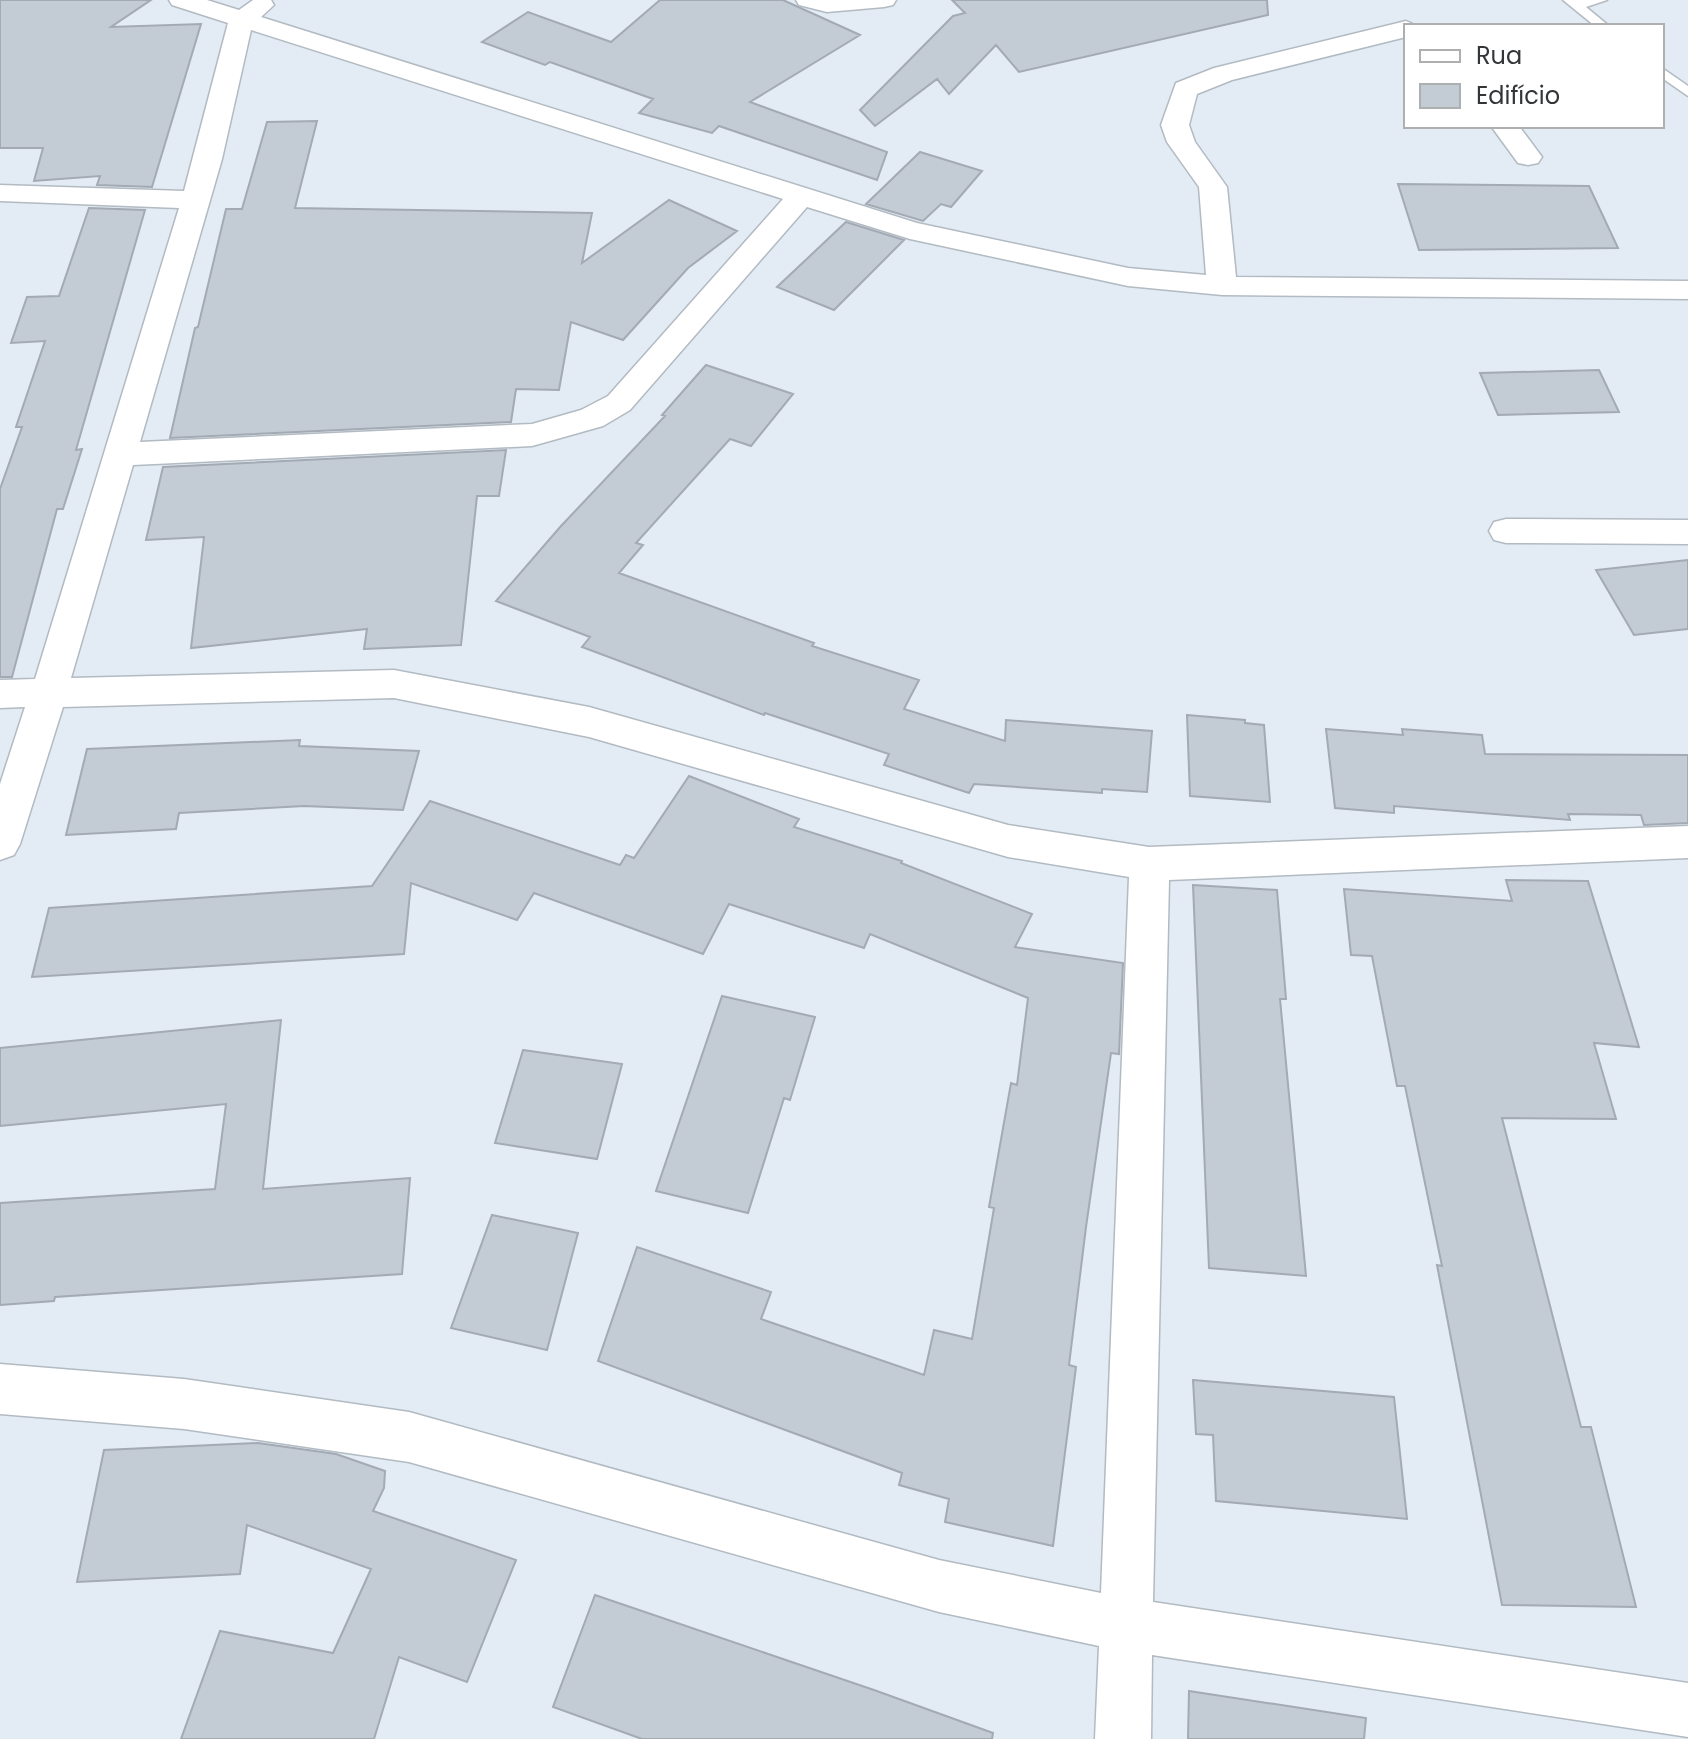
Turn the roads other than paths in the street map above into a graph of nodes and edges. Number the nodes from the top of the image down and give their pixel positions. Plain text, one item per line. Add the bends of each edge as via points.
1 (181, 0) edge
2 (270, 0) edge
3 (808, 0) edge
4 (884, 0) edge
5 (1601, 0) edge
6 (1573, 3) edge
7 (241, 20) junction
8 (1600, 24) edge
9 (1404, 29) edge
10 (1664, 74) edge
11 (1688, 92) edge
12 (1506, 128) edge
13 (1528, 157) dead end
14 (0, 193) edge
15 (801, 196) junction
16 (195, 200) junction
17 (1222, 286) junction
18 (1688, 290) edge
19 (120, 454) junction
20 (1506, 531) dead end
21 (1688, 532) edge
22 (49, 692) junction
23 (0, 694) edge
24 (1688, 842) edge
25 (0, 844) edge
26 (1149, 864) junction
27 (0, 1389) edge
28 (1127, 1625) junction
29 (1688, 1710) edge
30 (1123, 1739) edge

1 - 7 street
2 - 7 street
3 - 4 street via 827,5
5 - 6 lane
6 - 8 lane
7 - 15 street
7 - 16 street
9 - 17 street via 1223,74 1185,89 1175,125 1213,187
10 - 11 lane
12 - 13 street
14 - 16 street
15 - 17 street via 1019,256 1128,277
15 - 19 street via 619,403 592,418 532,435
16 - 19 street
17 - 18 street
19 - 22 street
20 - 21 street
22 - 23 street
22 - 25 street
22 - 26 street via 394,684 589,722 1008,841
24 - 26 street
26 - 28 street
27 - 28 street via 184,1404 409,1437 939,1586
28 - 29 street
28 - 30 street

